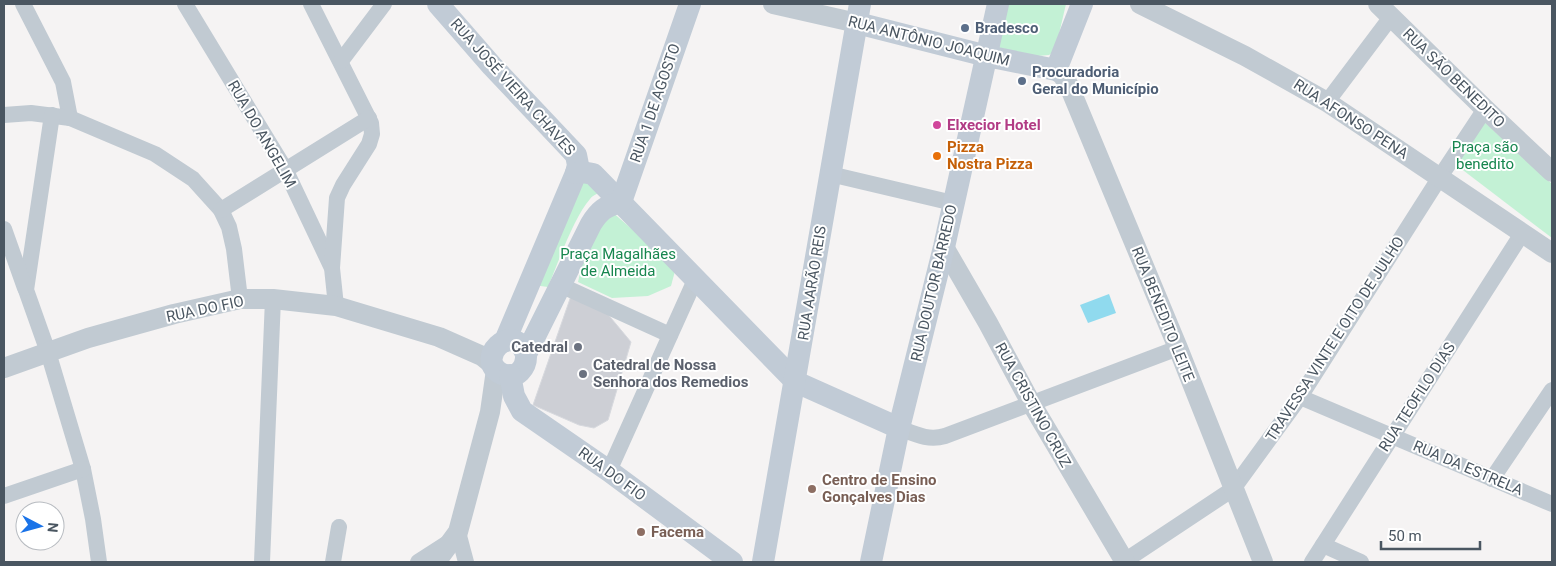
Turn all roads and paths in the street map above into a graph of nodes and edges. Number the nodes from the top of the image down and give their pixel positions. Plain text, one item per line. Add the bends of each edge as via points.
1 (23, 4) edge
2 (185, 4) edge
3 (311, 4) edge
4 (384, 4) edge
5 (438, 4) edge
6 (690, 4) edge
7 (773, 4) edge
8 (998, 4) edge
9 (1082, 4) edge
10 (1140, 4) edge
11 (1387, 9) edge
12 (858, 13) edge
13 (987, 56) junction
14 (340, 60) junction
15 (1056, 70) junction
16 (1328, 102) junction
17 (1485, 109) junction
18 (4, 115) edge
19 (52, 115) junction
20 (70, 118) junction
21 (369, 118) junction
22 (285, 169) junction
23 (1552, 172) edge
24 (576, 173) junction
25 (830, 174) junction
26 (1440, 176) junction
27 (621, 202) junction
28 (954, 203) junction
29 (221, 210) junction
30 (1524, 232) junction
31 (4, 233) edge
32 (944, 247) junction
33 (1552, 252) edge
34 (332, 268) junction
35 (695, 280) junction
36 (560, 285) junction
37 (26, 290) junction
38 (273, 299) junction
39 (240, 300) junction
40 (336, 306) junction
41 (670, 335) junction
42 (439, 337) junction
43 (502, 342) junction
44 (1178, 348) junction
45 (48, 352) junction
46 (526, 354) junction
47 (4, 368) edge
48 (502, 371) junction
49 (796, 382) junction
50 (1552, 390) edge
51 (1300, 397) junction
52 (1031, 404) junction
53 (899, 428) junction
54 (1392, 436) junction
55 (83, 469) junction
56 (609, 471) junction
57 (1492, 479) junction
58 (1233, 489) junction
59 (4, 496) edge
60 (1552, 504) edge
61 (339, 526) dead end
62 (455, 536) junction
63 (1323, 545) junction
64 (99, 562) edge
65 (262, 562) edge
66 (332, 562) edge
67 (418, 562) edge
68 (436, 562) edge
69 (466, 562) edge
70 (732, 562) edge
71 (763, 562) edge
72 (871, 562) edge
73 (1124, 562) edge
74 (1263, 562) edge
75 (1312, 562) edge
76 (1361, 562) edge

1 - 20 street via 63,82
2 - 22 street, RUA DO ANGELIM
3 - 14 street
4 - 14 street
5 - 24 main road, RUA JOSÉ VIEIRA CHAVES via 576,155
6 - 27 main road, RUA 1 DE AGOSTO
7 - 12 street, RUA ANTÔNIO JOAQUIM
8 - 13 main road, RUA DOUTOR BARREDO
9 - 15 main road
10 - 16 street, RUA AFONSO PENA
11 - 16 street
11 - 17 street, RUA SÃO BENEDITO
12 - 13 main road, RUA ANTÔNIO JOAQUIM
12 - 25 main road, RUA AARÃO REIS
13 - 15 main road, RUA ANTÔNIO JOAQUIM
13 - 28 main road, RUA DOUTOR BARREDO
14 - 21 street
15 - 44 street, RUA BENEDITO LEITE via 1070,86
16 - 26 street, RUA AFONSO PENA
17 - 23 street, RUA SÃO BENEDITO
17 - 26 street, TRAVESSA VINTE E OITO DE JULHO
18 - 19 street
19 - 20 street
19 - 37 street
20 - 29 street via 174,165 193,179
21 - 22 street
21 - 34 street via 372,134 369,144 337,198
22 - 29 street
22 - 34 street, RUA DO ANGELIM
24 - 27 main road, RUA JOSÉ VIEIRA CHAVES via 593,174
24 - 43 main road
25 - 28 street
25 - 49 main road, RUA AARÃO REIS
26 - 30 street, RUA AFONSO PENA
26 - 51 street, TRAVESSA VINTE E OITO DE JULHO
27 - 35 main road, RUA JOSÉ VIEIRA CHAVES
27 - 36 main road via 599,211
28 - 32 main road, RUA DOUTOR BARREDO
29 - 39 street via 234,249
30 - 33 street, RUA AFONSO PENA
30 - 54 street, RUA TEOFILO DIAS
31 - 37 street
32 - 52 street, RUA CRISTINO CRUZ
32 - 53 main road, RUA DOUTOR BARREDO
34 - 40 street
35 - 41 street
35 - 49 main road, RUA JOSÉ VIEIRA CHAVES
36 - 41 street
36 - 46 main road
37 - 45 street
38 - 39 street, RUA DO FIO
38 - 40 street, RUA DO FIO
38 - 65 street
39 - 45 street, RUA DO FIO via 174,314
40 - 42 street, RUA DO FIO
41 - 56 street
42 - 43 street, RUA DO FIO
42 - 48 street, RUA DO FIO via 482,356
43 - 46 main road via 510,340 520,344
43 - 48 main road via 493,353
44 - 52 street
44 - 58 street, RUA BENEDITO LEITE
45 - 47 street, RUA DO FIO
45 - 55 street
46 - 48 main road via 527,359 519,373
48 - 56 main road, RUA DO FIO via 522,411
48 - 62 street
49 - 53 main road, RUA JOSÉ VIEIRA CHAVES
49 - 71 main road, RUA AARÃO REIS
50 - 57 street
51 - 54 street, RUA DA ESTRELA
51 - 58 street, TRAVESSA VINTE E OITO DE JULHO
52 - 53 street via 936,438 926,438
52 - 73 street, RUA CRISTINO CRUZ
53 - 72 main road, RUA DOUTOR BARREDO
54 - 57 street, RUA DA ESTRELA
54 - 63 street, RUA TEOFILO DIAS
55 - 59 street
55 - 64 street
56 - 70 main road, RUA DO FIO
57 - 60 street, RUA DA ESTRELA
58 - 73 street, TRAVESSA VINTE E OITO DE JULHO
58 - 74 street, RUA BENEDITO LEITE
61 - 66 street
62 - 67 street
62 - 68 street
62 - 69 street
63 - 75 street, RUA TEOFILO DIAS
63 - 76 street

